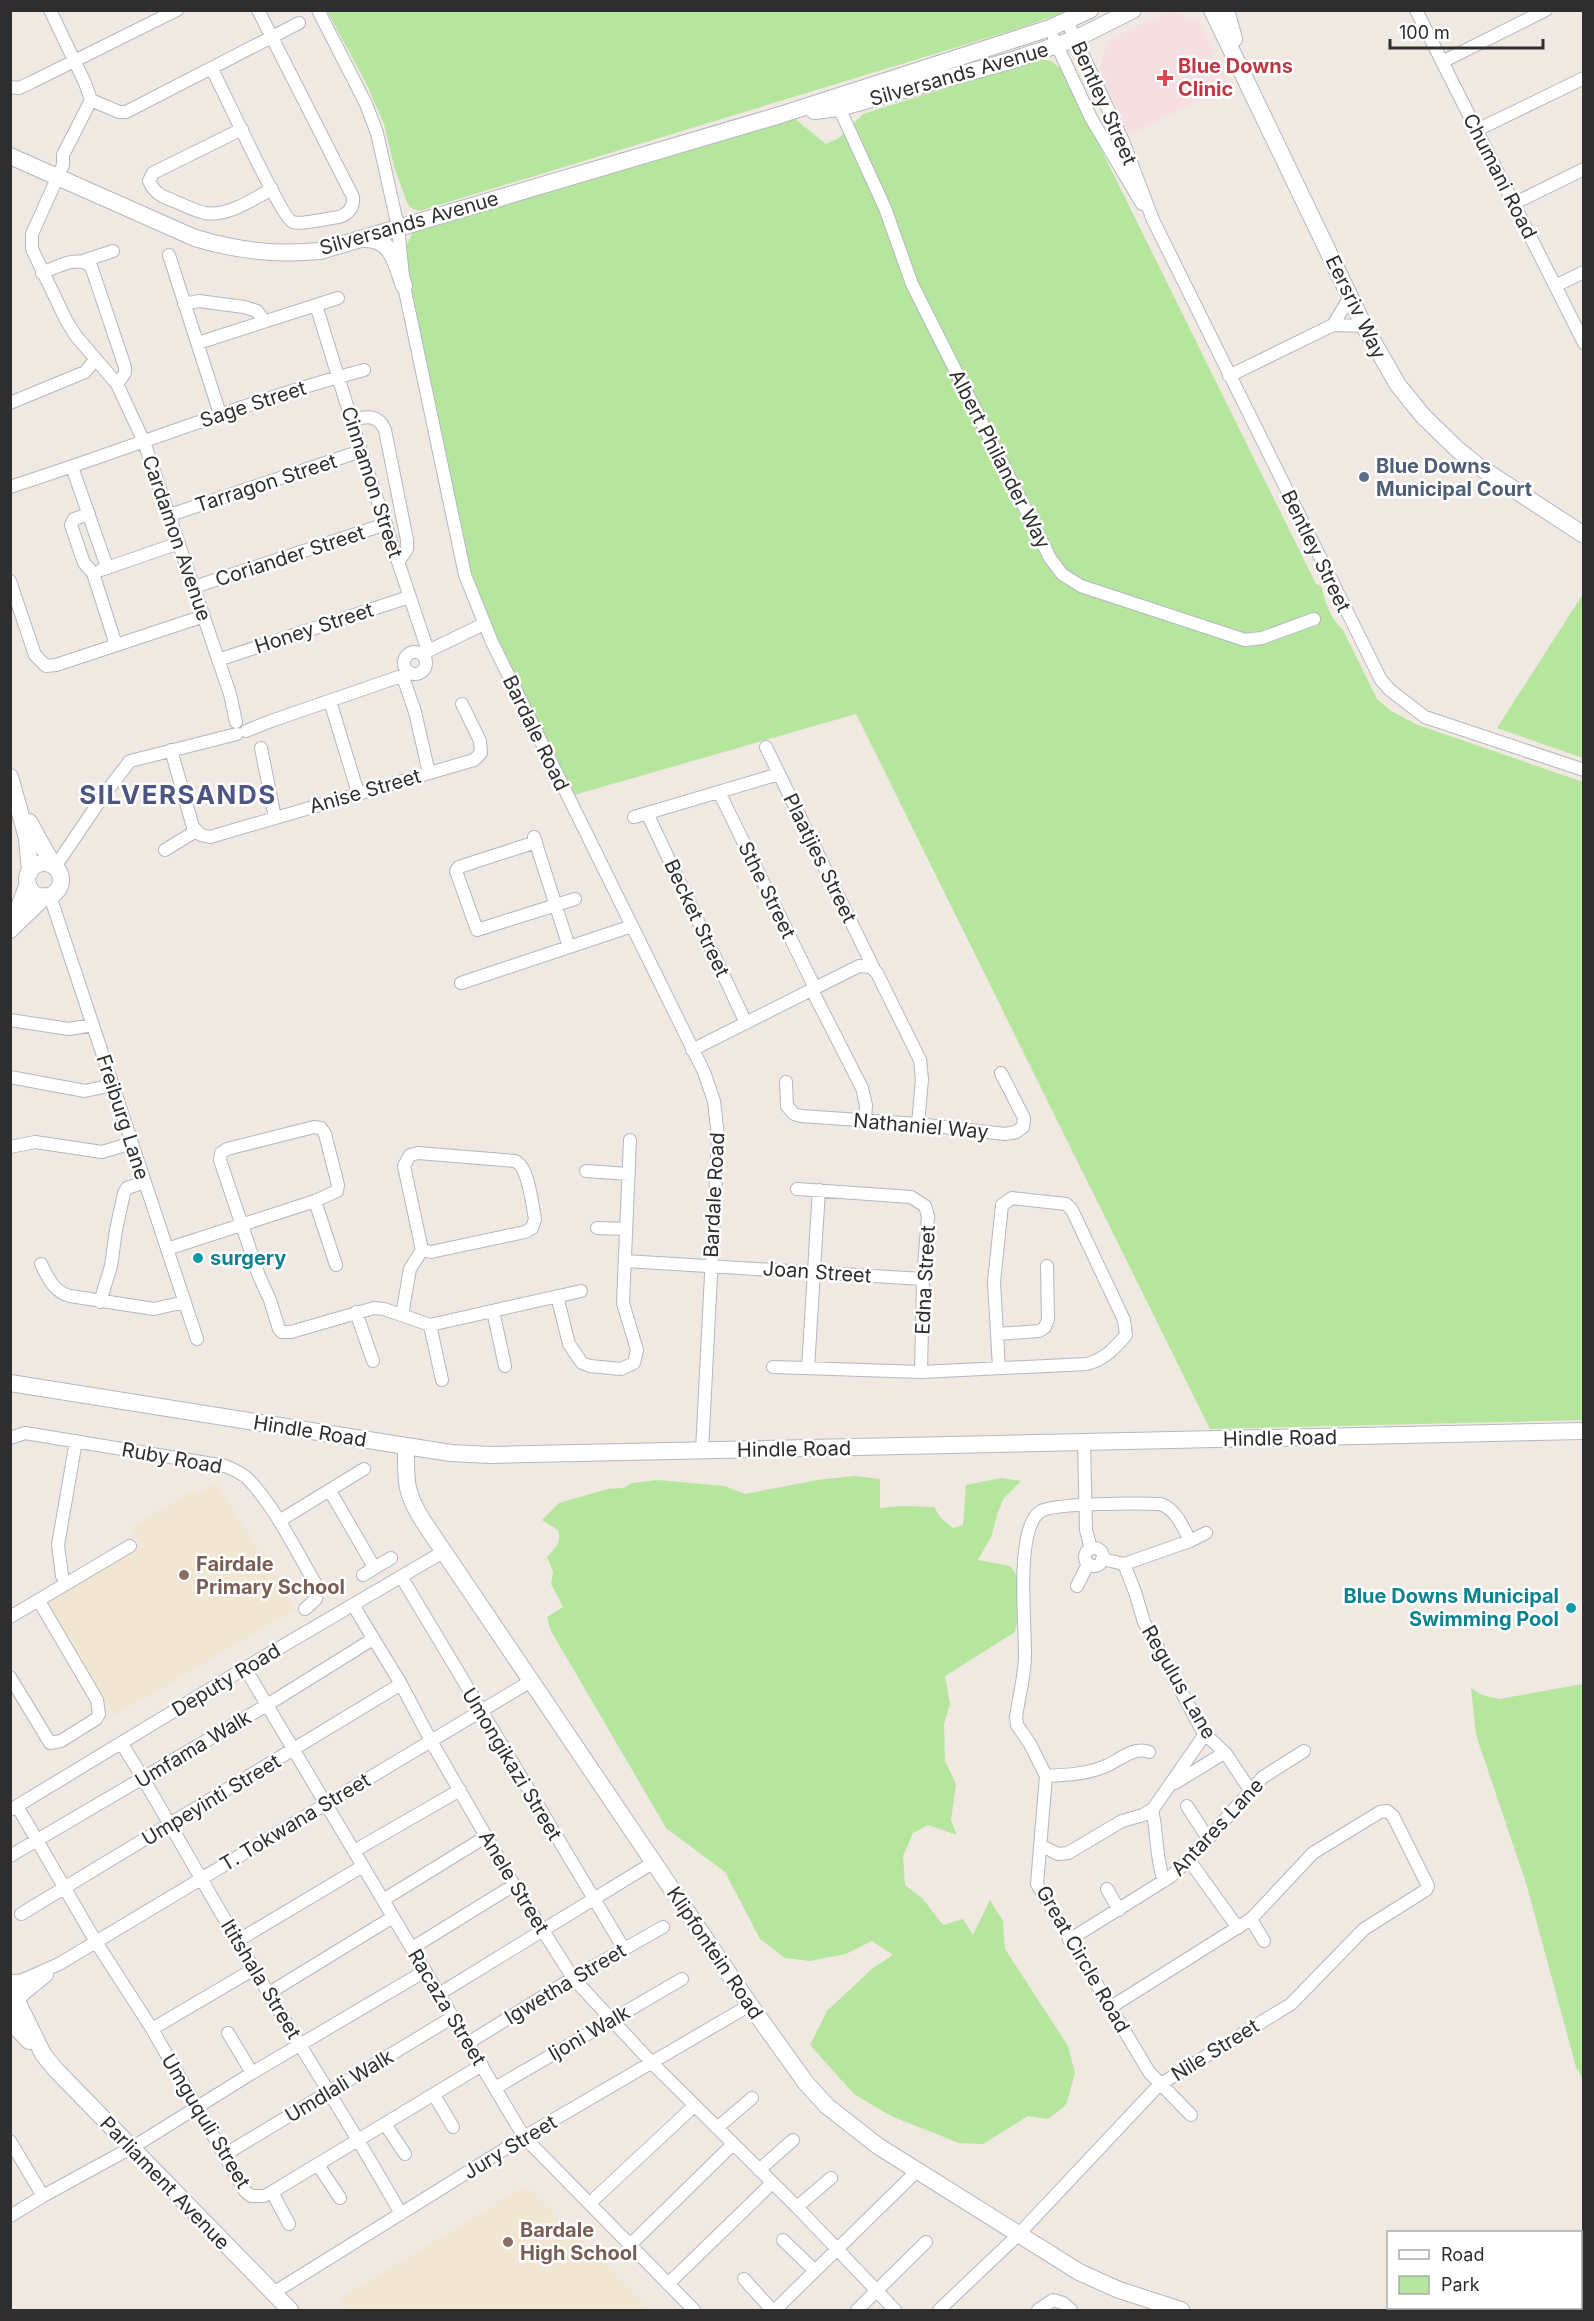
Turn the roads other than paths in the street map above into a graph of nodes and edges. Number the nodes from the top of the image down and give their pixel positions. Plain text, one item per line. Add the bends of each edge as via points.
1 (50, 10) edge
2 (177, 10) edge
3 (258, 10) edge
4 (318, 10) edge
5 (1090, 10) edge
6 (1132, 10) edge
7 (1212, 10) edge
8 (1227, 10) edge
9 (1416, 10) edge
10 (1546, 10) edge
11 (1067, 21) junction
12 (300, 23) dead end
13 (1050, 28) junction
14 (272, 38) junction
15 (1075, 39) junction
16 (1056, 46) junction
17 (75, 62) junction
18 (1442, 62) junction
19 (212, 69) junction
20 (1584, 78) edge
21 (10, 87) edge
22 (90, 100) junction
23 (836, 103) junction
24 (242, 129) junction
25 (1477, 130) junction
26 (1123, 141) junction
27 (1108, 148) junction
28 (10, 156) edge
29 (1584, 169) edge
30 (60, 171) junction
31 (272, 189) junction
32 (1515, 203) junction
33 (1152, 220) junction
34 (398, 227) junction
35 (365, 239) junction
36 (113, 251) dead end
37 (169, 255) dead end
38 (83, 261) junction
39 (1584, 272) edge
40 (42, 273) junction
41 (404, 286) junction
42 (1555, 286) junction
43 (1350, 297) junction
44 (338, 298) dead end
45 (184, 304) junction
46 (316, 305) junction
47 (264, 321) junction
48 (1333, 325) junction
49 (1364, 326) junction
50 (198, 343) junction
51 (1584, 343) edge
52 (95, 360) junction
53 (364, 370) dead end
54 (338, 376) junction
55 (1229, 376) junction
56 (117, 384) junction
57 (10, 403) edge
58 (220, 414) junction
59 (352, 420) junction
60 (144, 442) junction
61 (362, 451) junction
62 (72, 467) junction
63 (10, 487) edge
64 (89, 514) junction
65 (170, 515) junction
66 (386, 524) junction
67 (1584, 524) edge
68 (1584, 535) edge
69 (179, 543) junction
70 (398, 562) junction
71 (107, 567) junction
72 (93, 573) junction
73 (10, 581) edge
74 (195, 587) junction
75 (409, 597) junction
76 (204, 616) junction
77 (1314, 619) dead end
78 (484, 624) junction
79 (116, 645) junction
80 (426, 654) junction
81 (218, 660) junction
82 (407, 675) junction
83 (330, 701) junction
84 (462, 704) dead end
85 (241, 726) junction
86 (766, 747) dead end
87 (261, 748) dead end
88 (171, 750) junction
89 (1584, 770) edge
90 (429, 772) junction
91 (779, 774) junction
92 (10, 777) edge
93 (719, 792) junction
94 (358, 793) junction
95 (19, 803) junction
96 (647, 813) junction
97 (634, 817) dead end
98 (275, 818) junction
99 (196, 831) junction
100 (165, 849) dead end
101 (54, 866) junction
102 (29, 878) junction
103 (48, 896) junction
104 (575, 899) dead end
105 (556, 906) junction
106 (632, 926) junction
107 (10, 929) edge
108 (569, 947) junction
109 (875, 971) junction
110 (461, 983) dead end
111 (813, 989) junction
112 (10, 1020) edge
113 (746, 1023) junction
114 (93, 1025) junction
115 (692, 1050) junction
116 (1001, 1073) dead end
117 (10, 1077) edge
118 (786, 1082) dead end
119 (113, 1085) junction
120 (865, 1121) junction
121 (918, 1124) junction
122 (630, 1140) dead end
123 (132, 1143) junction
124 (10, 1147) edge
125 (586, 1171) dead end
126 (629, 1174) junction
127 (145, 1182) junction
128 (797, 1189) dead end
129 (819, 1190) junction
130 (315, 1201) junction
131 (241, 1225) junction
132 (597, 1228) dead end
133 (626, 1229) junction
134 (167, 1249) junction
135 (422, 1250) junction
136 (625, 1261) junction
137 (41, 1264) dead end
138 (336, 1265) dead end
139 (711, 1266) junction
140 (1047, 1266) dead end
141 (815, 1272) junction
142 (923, 1279) junction
143 (581, 1291) dead end
144 (557, 1296) junction
145 (100, 1302) junction
146 (185, 1302) junction
147 (493, 1311) junction
148 (356, 1312) junction
149 (402, 1315) junction
150 (430, 1325) junction
151 (997, 1334) junction
152 (197, 1339) dead end
153 (373, 1361) dead end
154 (505, 1366) dead end
155 (773, 1366) dead end
156 (808, 1368) junction
157 (999, 1368) junction
158 (921, 1372) junction
159 (442, 1380) dead end
160 (10, 1383) edge
161 (1584, 1431) edge
162 (10, 1438) edge
163 (76, 1441) junction
164 (1084, 1442) junction
165 (406, 1446) junction
166 (702, 1451) junction
167 (364, 1469) dead end
168 (330, 1491) junction
169 (1085, 1505) junction
170 (279, 1521) junction
171 (1206, 1533) dead end
172 (1190, 1541) junction
173 (129, 1546) dead end
174 (1091, 1549) junction
175 (443, 1552) junction
176 (391, 1558) dead end
177 (1102, 1559) junction
178 (1088, 1564) junction
179 (1124, 1564) junction
180 (374, 1567) junction
181 (363, 1575) dead end
182 (62, 1576) dead end
183 (402, 1578) junction
184 (1077, 1586) dead end
185 (39, 1601) junction
186 (353, 1605) junction
187 (305, 1609) dead end
188 (10, 1617) edge
189 (373, 1639) junction
190 (245, 1668) junction
191 (10, 1677) edge
192 (531, 1681) junction
193 (401, 1684) junction
194 (267, 1705) junction
195 (480, 1712) junction
196 (1205, 1734) junction
197 (431, 1741) junction
198 (122, 1744) junction
199 (294, 1750) junction
200 (1304, 1751) dead end
201 (1149, 1752) dead end
202 (1224, 1753) junction
203 (1046, 1776) junction
204 (143, 1778) junction
205 (1171, 1785) junction
206 (460, 1790) junction
207 (1250, 1790) junction
208 (326, 1804) junction
209 (1187, 1806) dead end
210 (14, 1808) edge
211 (1152, 1810) junction
212 (171, 1824) junction
213 (487, 1836) junction
214 (1207, 1837) junction
215 (38, 1840) junction
216 (1040, 1845) junction
217 (354, 1851) junction
218 (10, 1856) edge
219 (1189, 1860) junction
220 (654, 1862) junction
221 (363, 1866) junction
222 (202, 1878) junction
223 (1164, 1881) junction
224 (514, 1885) junction
225 (66, 1887) junction
226 (1107, 1889) dead end
227 (592, 1899) junction
228 (383, 1900) junction
229 (1119, 1910) junction
230 (21, 1914) dead end
231 (393, 1917) junction
232 (1251, 1919) junction
233 (663, 1928) dead end
234 (1238, 1928) junction
235 (543, 1931) junction
236 (1069, 1940) junction
237 (237, 1941) junction
238 (1264, 1941) dead end
239 (96, 1942) junction
240 (412, 1948) junction
241 (624, 1949) junction
242 (59, 1964) junction
243 (254, 1969) junction
244 (425, 1971) junction
245 (573, 1978) junction
246 (682, 1979) dead end
247 (10, 1982) edge
248 (269, 1993) junction
249 (439, 1994) junction
250 (16, 2004) edge
251 (750, 2005) junction
252 (1111, 2007) junction
253 (453, 2017) junction
254 (612, 2020) junction
255 (10, 2021) edge
256 (152, 2030) junction
257 (228, 2033) dead end
258 (468, 2043) junction
259 (301, 2044) junction
260 (43, 2054) junction
261 (651, 2062) junction
262 (482, 2065) junction
263 (252, 2073) junction
264 (1160, 2085) junction
265 (495, 2088) junction
266 (330, 2092) junction
267 (434, 2095) junction
268 (752, 2098) dead end
269 (694, 2106) junction
270 (196, 2108) junction
271 (1191, 2115) dead end
272 (385, 2124) junction
273 (453, 2127) dead end
274 (717, 2128) junction
275 (524, 2137) junction
276 (359, 2140) junction
277 (793, 2140) dead end
278 (10, 2141) edge
279 (733, 2144) junction
280 (130, 2148) junction
281 (405, 2154) dead end
282 (224, 2155) junction
283 (318, 2165) junction
284 (759, 2170) junction
285 (917, 2171) junction
286 (831, 2178) dead end
287 (771, 2184) junction
288 (272, 2192) junction
289 (43, 2196) junction
290 (340, 2198) dead end
291 (590, 2203) junction
292 (797, 2207) junction
293 (401, 2214) junction
294 (10, 2216) edge
295 (289, 2224) dead end
296 (1018, 2235) junction
297 (783, 2240) dead end
298 (926, 2242) dead end
299 (630, 2245) junction
300 (836, 2250) junction
301 (815, 2271) junction
302 (744, 2279) dead end
303 (669, 2284) junction
304 (876, 2291) junction
305 (273, 2293) junction
306 (290, 2310) edge
307 (694, 2310) edge
308 (773, 2310) edge
309 (856, 2310) edge
310 (895, 2310) edge
311 (939, 2310) edge
312 (1038, 2310) edge
313 (1071, 2310) edge
314 (1181, 2310) edge

1 - 17 street
2 - 17 street
3 - 14 street
4 - 34 street, Bardale Road via 370,114
5 - 11 street, Silversands Avenue
6 - 15 street, Silversands Avenue
7 - 43 street, Eersriv Way
8 - 67 street, Eersriv Way via 1234,39 1403,379 1463,443
9 - 18 street, Chumani Road
10 - 18 street
11 - 13 street, Silversands Avenue
11 - 15 street, Bentley Street
12 - 14 street
13 - 16 street, Bentley Street
13 - 23 street, Silversands Avenue
14 - 19 street
14 - 31 street via 353,202 348,212 338,217 297,223 291,221
15 - 16 street, Silversands Avenue
15 - 26 street, Bentley Street
16 - 23 street, Silversands Avenue
16 - 27 street, Bentley Street
17 - 21 street via 23,86
17 - 22 street
18 - 25 street, Chumani Road
19 - 22 street via 124,112
19 - 24 street
20 - 25 street
22 - 30 street, Cardamon Avenue via 63,155
23 - 34 street, Silversands Avenue via 780,115
23 - 77 street, Albert Philander Way via 885,208 912,284 1050,558 1062,574 1080,586 1245,640 1262,638
24 - 31 street
24 - 31 street via 153,173 150,185 167,198 212,213 228,210
25 - 32 street, Chumani Road
26 - 27 street
26 - 33 street, Bentley Street
27 - 33 street, Bentley Street
28 - 30 street, Silversands Avenue
29 - 32 street
30 - 35 street, Silversands Avenue via 195,238 242,250 267,254 320,251
30 - 40 street, Cardamon Avenue via 32,238 32,249
32 - 42 street, Chumani Road
33 - 55 street, Bentley Street
34 - 35 street, Silversands Avenue
34 - 41 street, Bardale Road
35 - 41 street via 380,241 390,250
36 - 38 street
37 - 45 street
38 - 40 street
38 - 56 street via 95,274 125,367 124,377
39 - 42 street
40 - 52 street, Cardamon Avenue via 66,320
41 - 78 street, Bardale Road via 465,575
42 - 51 street, Chumani Road
43 - 48 street
43 - 49 street, Eersriv Way
44 - 46 street
45 - 47 street via 198,300 244,307 256,311
45 - 50 street
46 - 47 street
46 - 54 street, Cinnamon Street
47 - 50 street
48 - 49 street
48 - 55 street
49 - 68 street, Eersriv Way via 1398,385 1441,435 1478,466
50 - 58 street
52 - 56 street, Cardamon Avenue
52 - 57 street via 85,372
53 - 54 street, Sage Street
54 - 58 street, Sage Street
54 - 59 street, Cinnamon Street
55 - 89 street, Bentley Street via 1381,680 1425,717
56 - 60 street, Cardamon Avenue
58 - 60 street, Sage Street
59 - 61 street, Cinnamon Street
59 - 70 street via 372,417 385,430 407,540 405,553
60 - 62 street, Sage Street
60 - 65 street, Cardamon Avenue
61 - 65 street, Tarragon Street
61 - 66 street, Cinnamon Street
62 - 63 street, Sage Street
62 - 64 street
64 - 71 street
64 - 72 street via 71,524 84,563
65 - 69 street, Cardamon Avenue
66 - 70 street, Cinnamon Street
66 - 74 street, Coriander Street
69 - 71 street
69 - 74 street, Cardamon Avenue
70 - 75 street, Cinnamon Street
71 - 72 street
72 - 79 street
73 - 79 street via 35,655 43,664 56,665
74 - 76 street, Cardamon Avenue
75 - 80 street, Cinnamon Street
75 - 81 street, Honey Street
76 - 79 street
76 - 81 street, Cardamon Avenue
78 - 80 street
78 - 106 street, Bardale Road
80 - 82 street via 408,655
81 - 85 street, Cardamon Avenue
82 - 83 street
82 - 90 street
83 - 85 street via 270,721
83 - 94 street
84 - 90 street, Anise Street via 482,753 468,762
85 - 88 street
86 - 91 street, Plaatjies Street
87 - 98 street
88 - 99 street
88 - 101 street via 127,763
90 - 94 street, Anise Street
91 - 93 street
91 - 109 street, Plaatjies Street
92 - 95 street
93 - 96 street
93 - 111 street, Sthe Street
94 - 98 street, Anise Street
95 - 101 street
95 - 102 street via 28,845
96 - 97 street
96 - 113 street, Becket Street
98 - 99 street, Anise Street via 213,836
99 - 100 street
101 - 102 street via 40,864
101 - 103 street via 61,882
102 - 103 street via 35,893
102 - 107 street
103 - 107 street
103 - 114 street, Freiburg Lane
104 - 105 street
105 - 105 street via 535,839 456,871 477,930
105 - 108 street
106 - 108 street
106 - 115 street, Bardale Road
108 - 110 street
109 - 111 street via 859,966
109 - 121 street, Plaatjies Street via 920,1060
111 - 113 street
111 - 120 street, Sthe Street via 862,1088 867,1105
112 - 114 street via 64,1029
113 - 115 street
114 - 119 street, Freiburg Lane
115 - 139 street, Bardale Road via 717,1116
116 - 121 street, Nathaniel Way via 1021,1112 1020,1130 1005,1134
117 - 119 street via 85,1091
118 - 120 street, Nathaniel Way via 787,1106 794,1114
119 - 123 street, Freiburg Lane
120 - 121 street, Nathaniel Way
122 - 126 street
123 - 124 street via 102,1152 35,1142
123 - 127 street, Freiburg Lane
125 - 126 street
126 - 133 street
127 - 134 street, Freiburg Lane
127 - 145 street via 127,1188 124,1193 111,1266
128 - 129 street, Edna Street
129 - 141 street
129 - 142 street, Edna Street via 910,1197 922,1202 928,1216
130 - 131 street
130 - 131 street via 332,1195 338,1185 321,1128 227,1149 220,1160
130 - 138 street
131 - 134 street
131 - 148 street via 282,1332
132 - 133 street
133 - 136 street
134 - 146 street, Freiburg Lane
135 - 135 street via 404,1166 410,1155 515,1161 522,1166 535,1219 532,1228 431,1252
135 - 149 street via 410,1269
136 - 139 street, Joan Street
136 - 144 street via 623,1303 637,1350 630,1366 621,1369 582,1363 569,1344
137 - 145 street via 59,1291
139 - 141 street, Joan Street
139 - 166 street, Bardale Road
140 - 151 street via 1045,1327 1039,1331
141 - 142 street, Joan Street
141 - 156 street
142 - 158 street, Edna Street
143 - 144 street
144 - 147 street
145 - 146 street via 154,1309
146 - 152 street, Freiburg Lane
147 - 150 street
147 - 154 street
148 - 149 street via 377,1308
148 - 153 street
149 - 150 street
150 - 159 street
151 - 157 street
151 - 157 street via 994,1282 1002,1205 1012,1198 1066,1204 1124,1320 1126,1335 1109,1354 1087,1364
155 - 156 street
156 - 158 street
157 - 158 street
160 - 165 street, Hindle Road
161 - 164 street, Hindle Road
162 - 163 street, Ruby Road via 25,1433
163 - 170 street, Ruby Road via 231,1468 248,1479
163 - 182 street via 58,1545
164 - 166 street, Hindle Road
164 - 169 street
165 - 166 street, Hindle Road via 490,1455
165 - 175 street, Klipfontein Road via 407,1490
167 - 168 street
168 - 170 street
168 - 180 street
169 - 172 street via 1164,1505 1181,1523
169 - 174 street
169 - 203 street via 1044,1510 1032,1520 1026,1538 1025,1658 1016,1717
170 - 187 street, Ruby Road via 318,1588 316,1599
171 - 172 street
172 - 179 street
173 - 185 street
174 - 177 street via 1101,1551
174 - 178 street via 1085,1554
175 - 183 street, Deputy Road
175 - 192 street, Klipfontein Road
176 - 180 street
177 - 178 street via 1095,1566
177 - 179 street
178 - 184 street
179 - 196 street, Regulus Lane via 1144,1622
180 - 181 street
183 - 186 street, Deputy Road
183 - 195 street, Umongikazi Street
185 - 188 street
185 - 191 street via 97,1700 99,1714 61,1741 50,1743
186 - 189 street, Anele Street
186 - 190 street, Deputy Road
189 - 193 street, Anele Street
189 - 194 street, Umfama Walk
190 - 194 street, Racaza Street
190 - 198 street, Deputy Road
192 - 195 street, T. Tokwana Street
192 - 220 street, Klipfontein Road
193 - 197 street, Anele Street
193 - 199 street, Umpeyinti Street
194 - 199 street, Racaza Street
194 - 204 street, Umfama Walk
195 - 197 street, T. Tokwana Street
195 - 227 street, Umongikazi Street
196 - 202 street, Regulus Lane
196 - 205 street
197 - 206 street, Anele Street
197 - 208 street, T. Tokwana Street
198 - 204 street, Ititshala Street
198 - 210 street, Deputy Road
199 - 208 street, Racaza Street
199 - 212 street, Umpeyinti Street
200 - 207 street, Antares Lane via 1270,1771
201 - 203 street via 1134,1752 1101,1768
202 - 205 street
202 - 207 street, Regulus Lane
203 - 216 street, Great Circle Road
204 - 212 street, Ititshala Street
204 - 215 street, Umfama Walk
205 - 211 street
206 - 213 street, Anele Street
206 - 217 street
207 - 214 street, Antares Lane
208 - 217 street, Racaza Street
208 - 222 street, T. Tokwana Street
209 - 214 street
210 - 215 street, Umguquli Street
211 - 216 street via 1122,1821 1068,1853 1058,1854
211 - 223 street via 1157,1859
212 - 222 street, Ititshala Street
212 - 225 street, Umpeyinti Street
213 - 224 street, Anele Street
213 - 228 street
214 - 219 street, Antares Lane
215 - 218 street, Umfama Walk
215 - 225 street, Umguquli Street
216 - 236 street, Great Circle Road via 1037,1884
217 - 221 street, Racaza Street
219 - 223 street, Antares Lane
219 - 234 street
220 - 227 street
220 - 251 street, Klipfontein Road
221 - 228 street, Racaza Street
221 - 237 street
222 - 237 street, Ititshala Street
222 - 239 street, T. Tokwana Street
223 - 229 street, Antares Lane
224 - 235 street, Anele Street
224 - 240 street
225 - 230 street, Umpeyinti Street
225 - 239 street, Umguquli Street
226 - 229 street
227 - 235 street
227 - 241 street, Umongikazi Street
228 - 231 street, Racaza Street
229 - 236 street, Antares Lane
231 - 240 street, Racaza Street
231 - 248 street
232 - 234 street
232 - 238 street
232 - 264 street, Nile Street via 1318,1849 1380,1812 1387,1811 1393,1816 1428,1886 1359,1934 1291,2004
233 - 241 street, Igwetha Street
234 - 252 street
235 - 245 street, Anele Street
235 - 249 street
236 - 252 street, Great Circle Road
237 - 243 street, Ititshala Street
239 - 242 street, T. Tokwana Street
239 - 256 street, Umguquli Street
240 - 244 street, Racaza Street
241 - 245 street, Igwetha Street
242 - 247 street, T. Tokwana Street
242 - 250 street, T. Tokwana Street
243 - 248 street, Ititshala Street
243 - 256 street
244 - 249 street, Racaza Street
244 - 259 street
245 - 254 street, Anele Street
245 - 258 street, Igwetha Street
246 - 254 street, Ijoni Walk
247 - 250 street, Parliament Avenue via 17,1989
248 - 259 street, Ititshala Street
249 - 253 street, Racaza Street
250 - 260 street, Parliament Avenue
251 - 261 street, Jury Street
251 - 285 street, Klipfontein Road via 827,2106
252 - 264 street, Great Circle Road
253 - 258 street, Racaza Street
253 - 266 street, Umdlali Walk
254 - 261 street, Anele Street
254 - 265 street, Ijoni Walk
255 - 260 street, Parliament Avenue
256 - 270 street, Umguquli Street
257 - 263 street
258 - 262 street, Racaza Street
259 - 263 street
259 - 266 street, Ititshala Street
260 - 280 street, Parliament Avenue
261 - 269 street, Anele Street
261 - 275 street, Jury Street
262 - 265 street, Racaza Street
262 - 267 street, Umguquli Street
263 - 270 street
264 - 271 street, Great Circle Road
264 - 296 street, Nile Street
265 - 275 street, Racaza Street
266 - 276 street, Ititshala Street
266 - 282 street, Umdlali Walk
267 - 272 street, Umguquli Street
267 - 273 street
268 - 274 street
269 - 274 street, Anele Street
269 - 291 street
270 - 280 street
270 - 282 street, Umguquli Street
272 - 276 street, Umguquli Street
272 - 281 street
274 - 279 street, Anele Street
275 - 291 street, Racaza Street
275 - 293 street, Jury Street
276 - 283 street, Umguquli Street
276 - 293 street, Ititshala Street
277 - 284 street
278 - 289 street
279 - 284 street, Anele Street
279 - 299 street
280 - 289 street
280 - 305 street, Parliament Avenue
282 - 288 street, Umguquli Street via 251,2196
283 - 288 street, Umguquli Street
283 - 290 street
284 - 287 street, Anele Street
285 - 296 street, Klipfontein Road
285 - 300 street
286 - 292 street
287 - 292 street, Anele Street
287 - 303 street
288 - 295 street
289 - 294 street
291 - 299 street, Racaza Street
292 - 300 street, Anele Street
293 - 305 street, Jury Street
296 - 311 street, Nile Street
296 - 314 street, Klipfontein Road via 1079,2272 1145,2300
297 - 301 street
298 - 304 street
299 - 303 street, Racaza Street
300 - 301 street
300 - 304 street, Anele Street
301 - 308 street
302 - 308 street
303 - 307 street, Racaza Street
304 - 309 street
304 - 310 street, Anele Street
305 - 306 street, Parliament Avenue
312 - 313 street via 1053,2300

